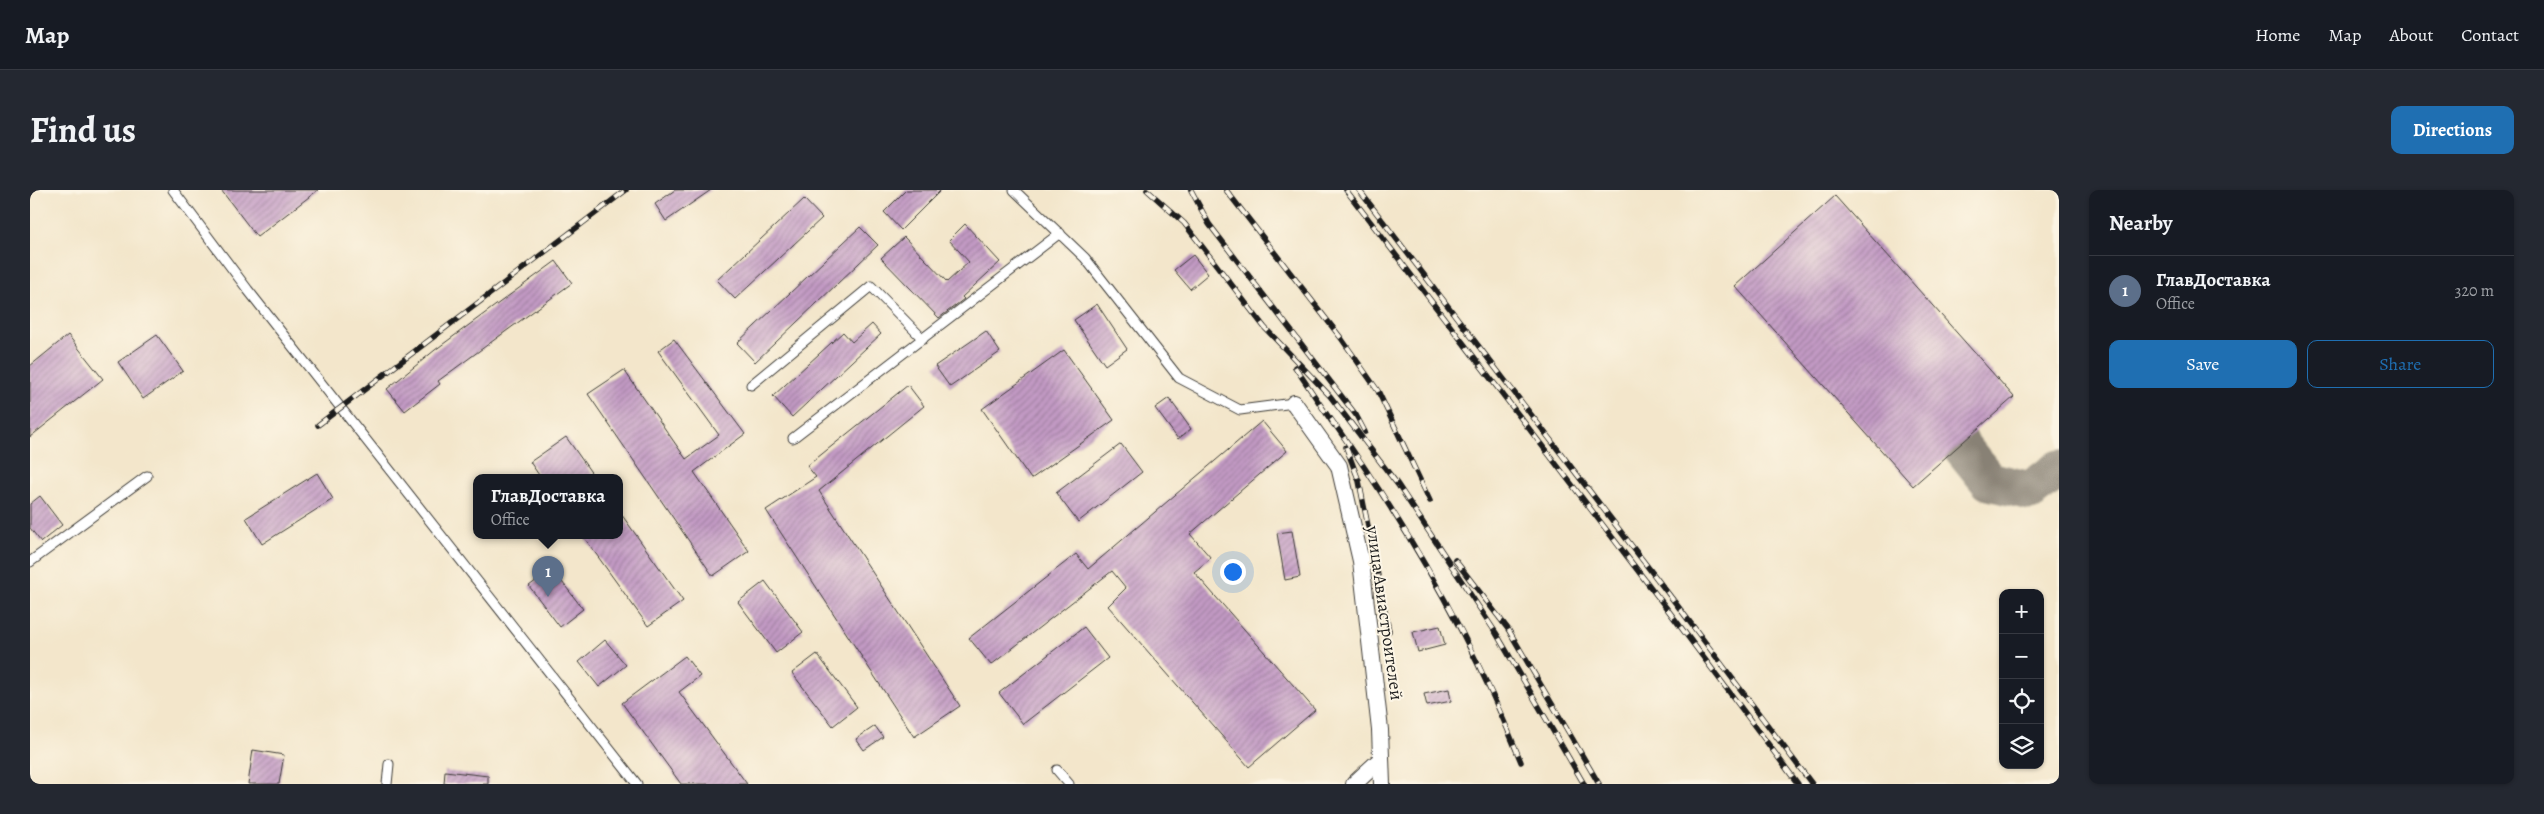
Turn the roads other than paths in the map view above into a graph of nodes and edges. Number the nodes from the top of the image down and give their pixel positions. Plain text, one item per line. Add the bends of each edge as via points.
1 (173, 190) edge
2 (1014, 190) edge
3 (1060, 233) junction
4 (923, 338) junction
5 (751, 385) dead end
6 (1294, 403) joint
7 (794, 438) dead end
8 (147, 476) dead end
9 (30, 562) edge
10 (1381, 759) junction
11 (389, 764) dead end
12 (1057, 770) dead end
13 (387, 784) edge
14 (638, 784) edge
15 (1069, 784) edge
16 (1354, 784) edge
17 (1382, 784) edge

1 - 14 lane
2 - 3 lane
3 - 4 lane
3 - 6 lane via 1085,258 1180,378 1240,410
4 - 5 lane via 871,286
4 - 7 lane
6 - 10 street, улица Авиастроителей via 1339,466 1361,561
8 - 9 lane
10 - 16 street
10 - 17 street, улица Авиастроителей
11 - 13 lane
12 - 15 lane

